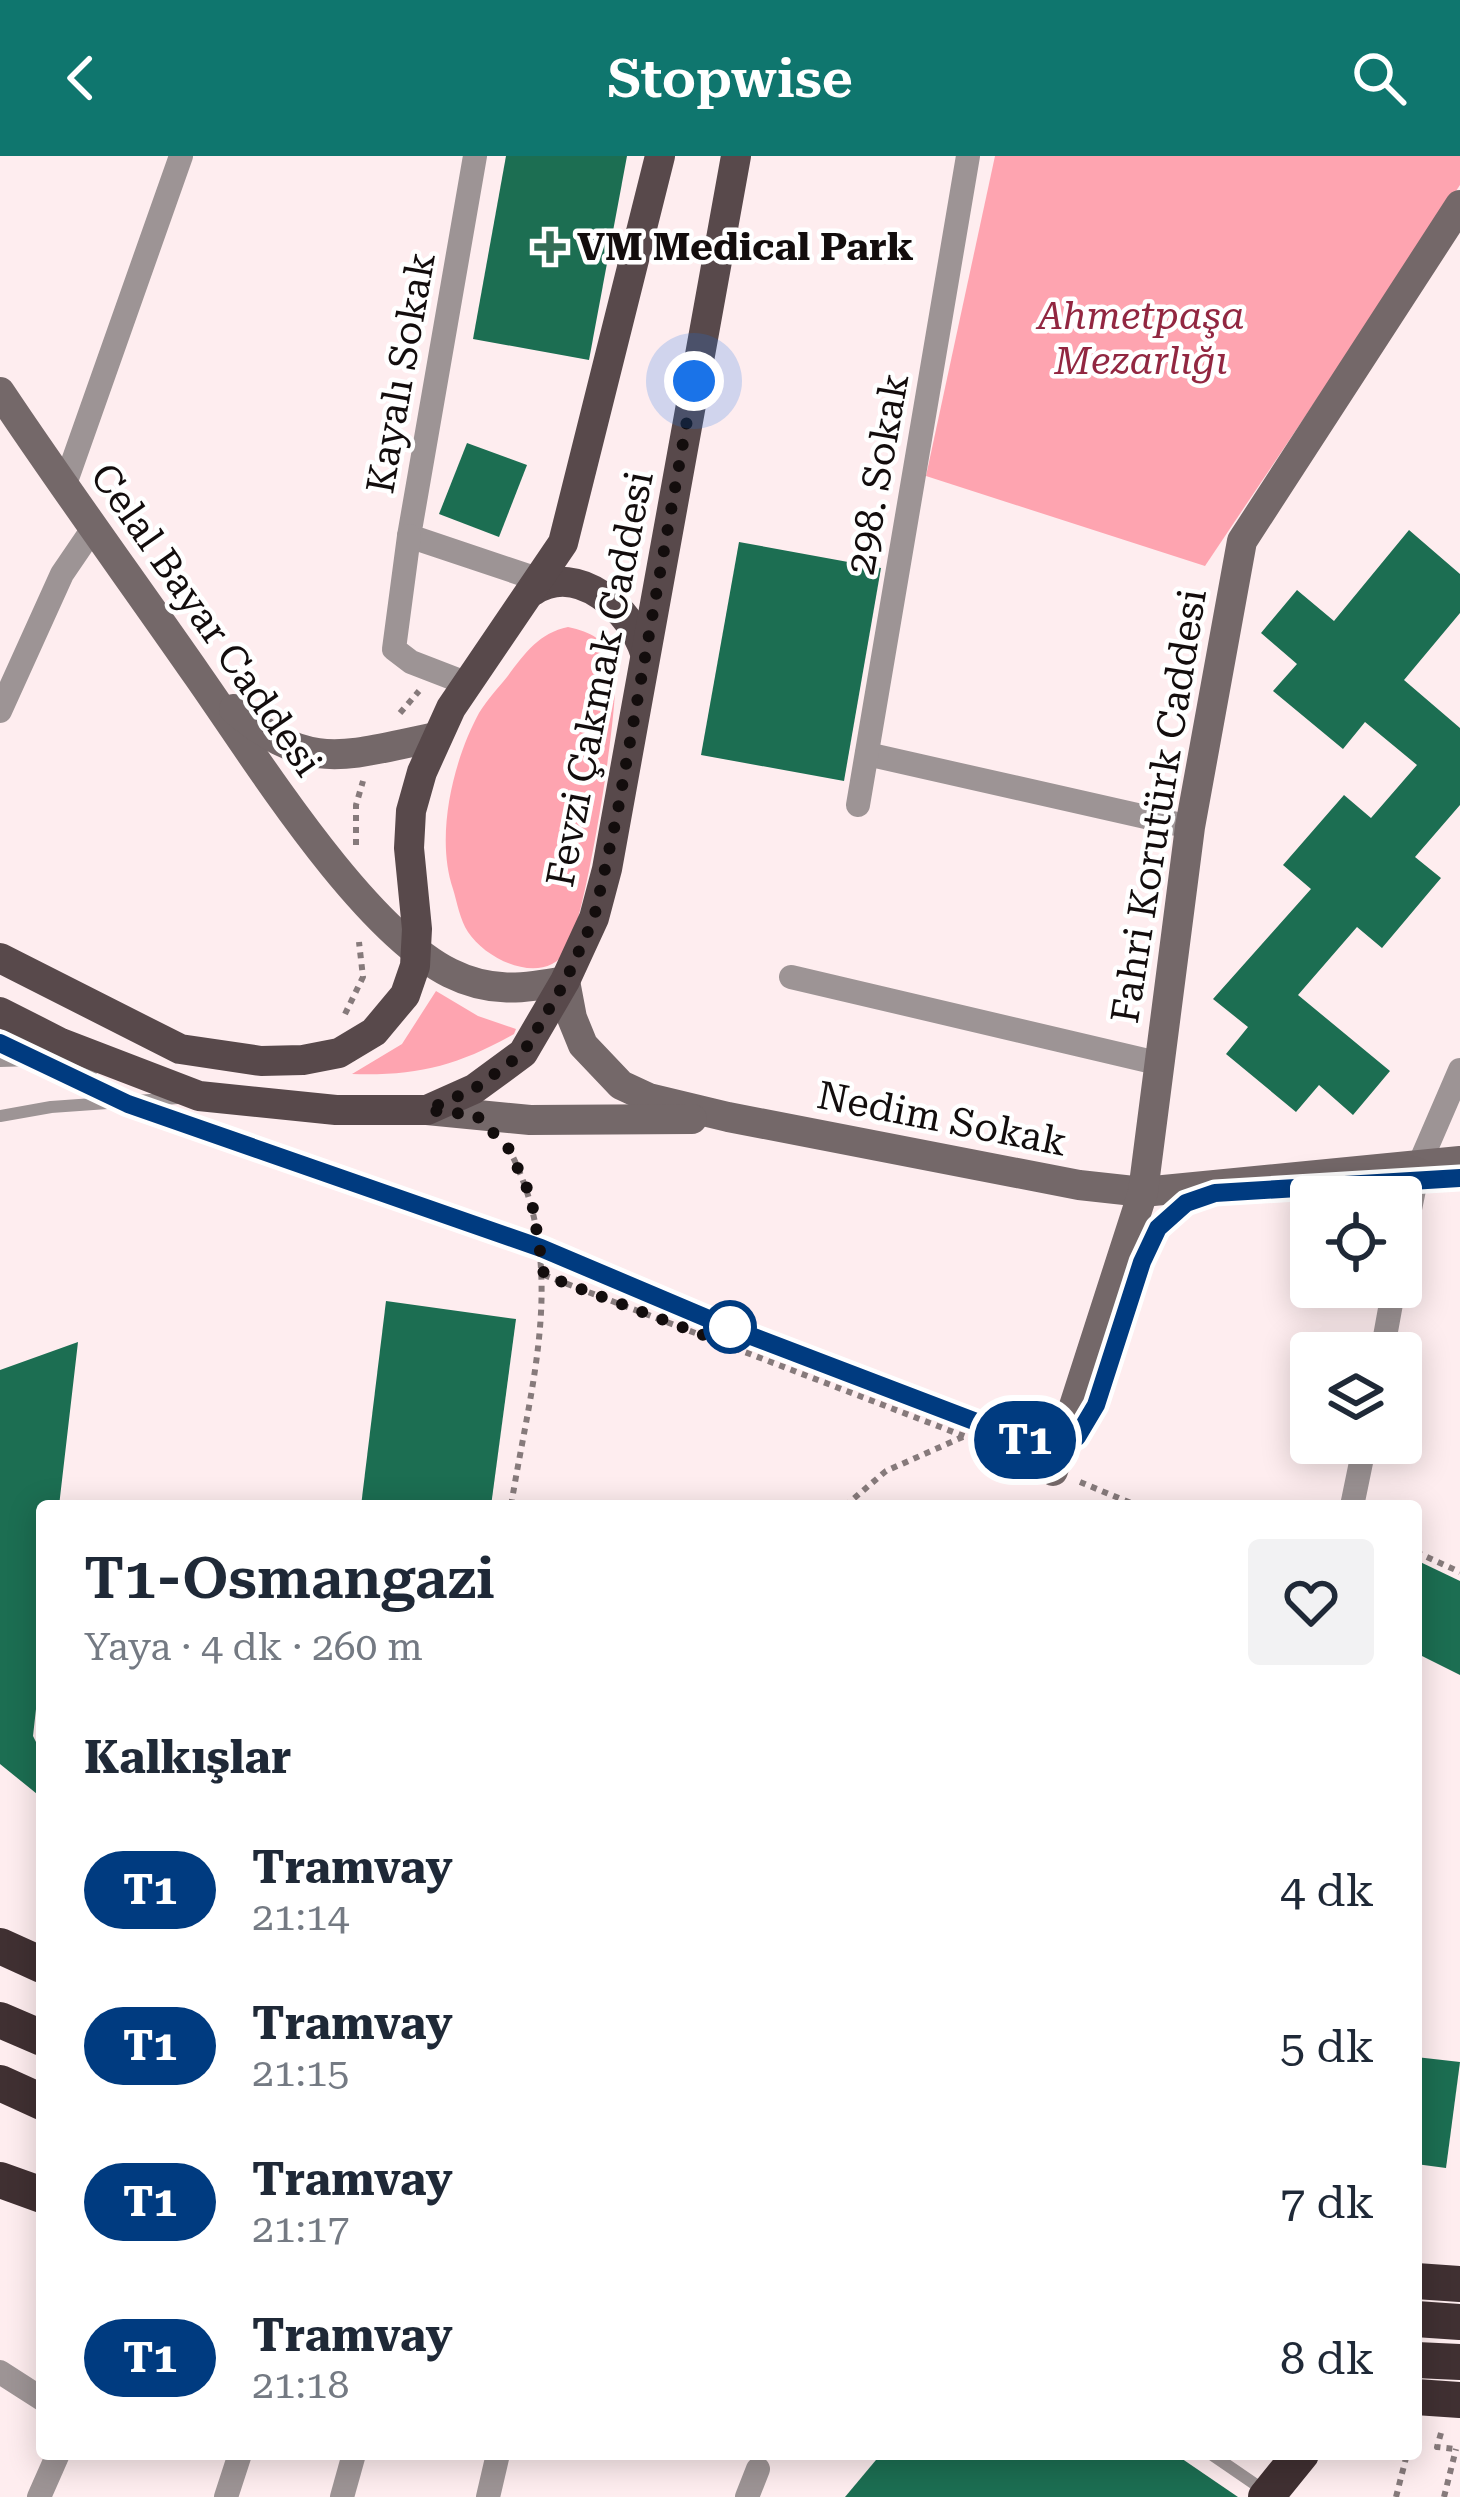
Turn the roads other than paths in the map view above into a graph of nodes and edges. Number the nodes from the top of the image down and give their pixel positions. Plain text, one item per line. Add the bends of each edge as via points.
1 (181, 156) edge
2 (475, 156) edge
3 (660, 156) edge
4 (736, 156) edge
5 (968, 156) edge
6 (1460, 205) edge
7 (0, 392) edge
8 (64, 487) junction
9 (94, 527) junction
10 (409, 536) junction
11 (536, 586) junction
12 (645, 653) junction
13 (202, 682) junction
14 (460, 696) junction
15 (2, 701) edge
16 (437, 737) junction
17 (867, 754) junction
18 (858, 805) dead end
19 (1190, 827) junction
20 (416, 957) junction
21 (0, 958) edge
22 (791, 977) dead end
23 (565, 982) junction
24 (0, 1012) edge
25 (0, 1061) edge
26 (1157, 1063) junction
27 (1460, 1070) edge
28 (141, 1074) junction
29 (199, 1096) junction
30 (427, 1110) junction
31 (0, 1116) edge
32 (728, 1117) junction
33 (1460, 1161) edge
34 (1418, 1165) junction
35 (1416, 1176) edge
36 (1143, 1192) junction
37 (1361, 1464) edge
38 (1053, 1471) road end
39 (1353, 1500) edge
40 (0, 1946) edge
41 (36, 1962) edge
42 (0, 2020) edge
43 (36, 2035) edge
44 (0, 2083) edge
45 (36, 2099) edge
46 (0, 2180) edge
47 (36, 2193) edge
48 (1422, 2281) edge
49 (1460, 2284) edge
50 (1422, 2319) edge
51 (1460, 2322) edge
52 (1422, 2360) edge
53 (1460, 2362) edge
54 (0, 2372) edge
55 (36, 2395) edge
56 (1422, 2397) edge
57 (1460, 2400) edge
58 (55, 2460) edge
59 (238, 2460) edge
60 (352, 2460) edge
61 (497, 2460) edge
62 (1219, 2460) edge
63 (1274, 2460) edge
64 (1295, 2460) edge
65 (758, 2468) dead end
66 (1262, 2494) edge
67 (39, 2497) edge
68 (226, 2497) edge
69 (342, 2497) edge
70 (488, 2497) edge
71 (747, 2497) edge

1 - 8 street
2 - 10 street, Kayalı Sokak
3 - 11 main road via 562,543
4 - 12 main road, Fevzi Çakmak Caddesi
5 - 17 street, 298. Sokak
6 - 19 main road, Fahri Korutürk Caddesi via 1242,541
7 - 8 main road, Celal Bayar Caddesi
8 - 9 main road, Celal Bayar Caddesi
9 - 13 main road, Celal Bayar Caddesi
9 - 15 street via 62,574
10 - 11 street, Kayalı Sokak
10 - 14 street via 394,649
11 - 12 main road via 569,583 620,607
11 - 14 main road
12 - 23 main road, Fevzi Çakmak Caddesi via 607,869
13 - 16 main road via 260,731 327,757
13 - 20 main road, Celal Bayar Caddesi via 355,890
14 - 16 main road
16 - 20 main road via 411,812
17 - 18 street, 298. Sokak
17 - 19 street
19 - 26 main road, Fahri Korutürk Caddesi
20 - 21 main road via 405,995 374,1032 339,1053 261,1061 180,1049
20 - 23 main road, Celal Bayar Caddesi via 480,986 515,991
22 - 26 street
23 - 30 main road, Fevzi Çakmak Caddesi via 523,1053
23 - 32 main road via 572,1018 598,1065 649,1098
24 - 28 main road
25 - 28 lane
26 - 36 main road, Fahri Korutürk Caddesi
27 - 34 street
28 - 29 main road
29 - 30 main road
29 - 31 lane
30 - 32 main road via 638,1122
32 - 36 main road, Nedim Sokak
33 - 34 main road, Nedim Sokak
34 - 35 street
34 - 36 main road, Nedim Sokak
36 - 38 main road, Fahri Korutürk Caddesi
37 - 39 street
40 - 41 highway
42 - 43 highway
44 - 45 highway
46 - 47 highway
48 - 49 highway
50 - 51 highway
52 - 53 highway
54 - 55 street
56 - 57 highway
58 - 67 street
59 - 68 street
60 - 69 street
61 - 70 street
62 - 66 lane
63 - 66 highway
64 - 66 highway
65 - 71 street

